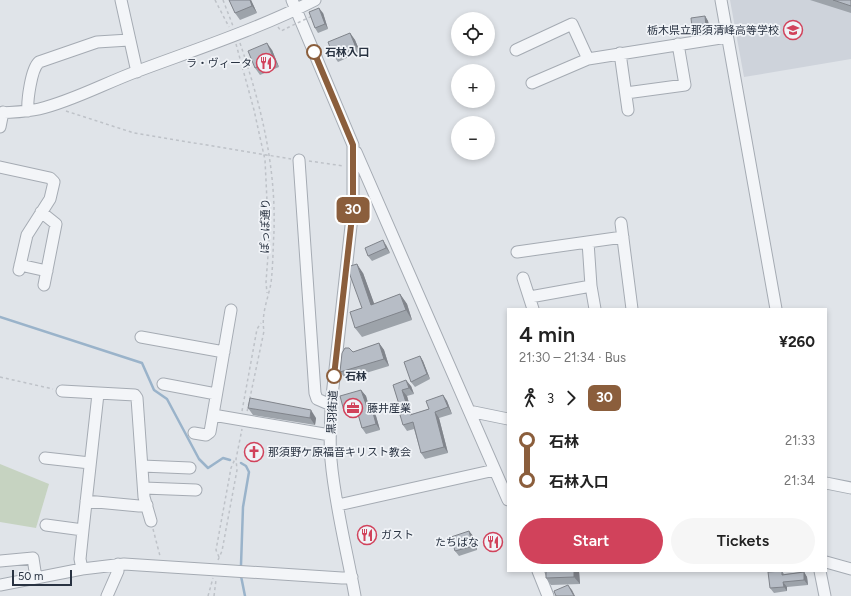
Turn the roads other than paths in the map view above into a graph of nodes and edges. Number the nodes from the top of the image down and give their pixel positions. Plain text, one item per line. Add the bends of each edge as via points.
1 (121, 0) edge
2 (315, 0) edge
3 (721, 0) edge
4 (294, 5) edge
5 (727, 37) junction
6 (129, 40) junction
7 (678, 44) junction
8 (516, 50) dead end
9 (620, 54) junction
10 (588, 59) junction
11 (137, 72) junction
12 (532, 82) dead end
13 (626, 93) junction
14 (628, 110) dead end
15 (28, 111) junction
16 (2, 113) edge
17 (0, 127) edge
18 (353, 145) junction
19 (299, 160) road end
20 (0, 168) edge
21 (42, 212) junction
22 (621, 223) dead end
23 (623, 238) junction
24 (588, 242) junction
25 (518, 252) dead end
26 (46, 271) junction
27 (523, 278) dead end
28 (44, 285) dead end
29 (591, 286) junction
30 (530, 297) junction
31 (533, 308) edge
32 (595, 308) edge
33 (632, 308) edge
34 (776, 308) edge
35 (232, 310) dead end
36 (141, 337) dead end
37 (224, 352) junction
38 (163, 384) dead end
39 (62, 391) road end
40 (98, 394) junction
41 (216, 394) junction
42 (331, 405) junction
43 (468, 411) junction
44 (214, 415) junction
45 (507, 419) edge
46 (194, 433) dead end
47 (330, 435) junction
48 (45, 458) dead end
49 (90, 463) junction
50 (142, 466) junction
51 (190, 468) dead end
52 (495, 470) junction
53 (827, 483) edge
54 (144, 488) junction
55 (851, 488) edge
56 (196, 490) dead end
57 (507, 498) edge
58 (86, 501) junction
59 (147, 505) junction
60 (338, 505) junction
61 (152, 522) road end
62 (46, 525) dead end
63 (83, 530) junction
64 (0, 561) edge
65 (827, 562) edge
66 (118, 564) junction
67 (82, 569) junction
68 (851, 569) edge
69 (538, 572) edge
70 (820, 572) edge
71 (352, 577) junction
72 (36, 578) junction
73 (0, 585) edge
74 (107, 596) edge
75 (355, 596) edge
76 (548, 596) edge
77 (825, 596) edge

1 - 6 street
2 - 4 street
3 - 5 street
4 - 11 street via 200,49
4 - 18 street, 黒羽街道
5 - 7 street
5 - 34 street
6 - 11 street
6 - 15 street via 97,42 39,62 35,67
7 - 9 street
7 - 13 street via 685,85
8 - 10 street via 572,24
9 - 10 street
9 - 13 street
10 - 12 street
11 - 15 street via 54,104
13 - 14 street
15 - 16 street
16 - 17 street
18 - 42 street, 黒羽街道 via 353,208
18 - 43 street
19 - 42 street via 315,393 317,399
20 - 21 street via 53,180 50,199
21 - 26 street via 56,224
21 - 26 street via 27,234 20,267
22 - 23 street
23 - 24 street
23 - 33 street
24 - 25 street
24 - 29 street
26 - 28 street
27 - 30 street
29 - 30 street
29 - 32 street
30 - 31 street
35 - 37 street
36 - 37 street
37 - 41 street
38 - 41 street
39 - 40 street
40 - 49 street
40 - 50 street via 135,395 137,398
41 - 44 street
42 - 47 street, 黒羽街道
43 - 45 street
43 - 52 street
44 - 46 street via 208,434
44 - 47 street
47 - 60 street, 黒羽街道
48 - 49 street
49 - 58 street
50 - 51 street
50 - 54 street
52 - 57 street
52 - 60 street
53 - 55 street
54 - 56 street
54 - 59 street
58 - 59 street
58 - 63 street
59 - 61 street
60 - 71 street, 黒羽街道
62 - 63 street
63 - 67 street via 80,559
64 - 72 street via 33,558
65 - 68 street
66 - 67 street
66 - 71 street
66 - 74 street via 118,571
67 - 72 street
69 - 76 street
70 - 77 street
71 - 75 street, 黒羽街道
72 - 73 street

